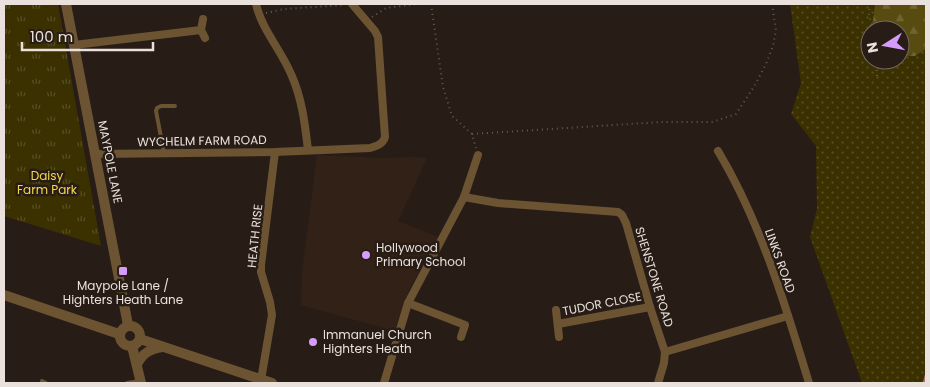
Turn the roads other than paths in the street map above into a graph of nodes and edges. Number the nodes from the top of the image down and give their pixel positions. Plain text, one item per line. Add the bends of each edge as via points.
1 (66, 4) edge
2 (256, 4) edge
3 (352, 4) edge
4 (204, 19) dead end
5 (201, 30) junction
6 (205, 38) dead end
7 (74, 45) junction
8 (175, 106) dead end
9 (308, 150) junction
10 (718, 151) dead end
11 (275, 152) junction
12 (164, 153) junction
13 (96, 154) junction
14 (478, 155) road end
15 (464, 197) junction
16 (4, 294) edge
17 (408, 303) junction
18 (650, 307) junction
19 (556, 310) dead end
20 (788, 316) junction
21 (558, 324) junction
22 (128, 326) junction
23 (119, 334) junction
24 (461, 337) dead end
25 (559, 337) dead end
26 (136, 342) junction
27 (163, 347) junction
28 (665, 352) junction
29 (136, 364) junction
30 (257, 380) edge
31 (140, 382) edge
32 (127, 383) edge
33 (272, 383) edge
34 (384, 383) edge
35 (658, 383) edge
36 (809, 383) edge

1 - 7 street, MAYPOLE LANE
2 - 9 street via 262,23 291,73 303,109
3 - 9 street, WYCHELM FARM ROAD via 378,37 384,141 370,148
4 - 5 street
5 - 6 street
5 - 7 street
7 - 13 street, MAYPOLE LANE
8 - 12 lane via 161,106 156,111
9 - 11 street, WYCHELM FARM ROAD
10 - 20 street, LINKS ROAD via 741,192 765,247
11 - 12 street, WYCHELM FARM ROAD
11 - 30 street, HEATH RISE via 261,265 272,315
12 - 13 street, WYCHELM FARM ROAD
13 - 22 street, MAYPOLE LANE
14 - 15 street
15 - 17 street
15 - 18 street, SHENSTONE ROAD via 498,203 618,212 626,223
16 - 23 street
17 - 24 street via 465,325
17 - 34 street
18 - 21 street, TUDOR CLOSE
18 - 28 street, SHENSTONE ROAD
19 - 21 street, TUDOR CLOSE
20 - 28 street
20 - 36 street, LINKS ROAD
21 - 25 street, TUDOR CLOSE
22 - 23 street
22 - 26 street via 138,329 140,335
23 - 26 street via 123,344 129,346
26 - 27 street
26 - 29 street
27 - 29 street via 150,350
27 - 30 street
28 - 35 street
29 - 31 street
30 - 33 street
31 - 32 lane

